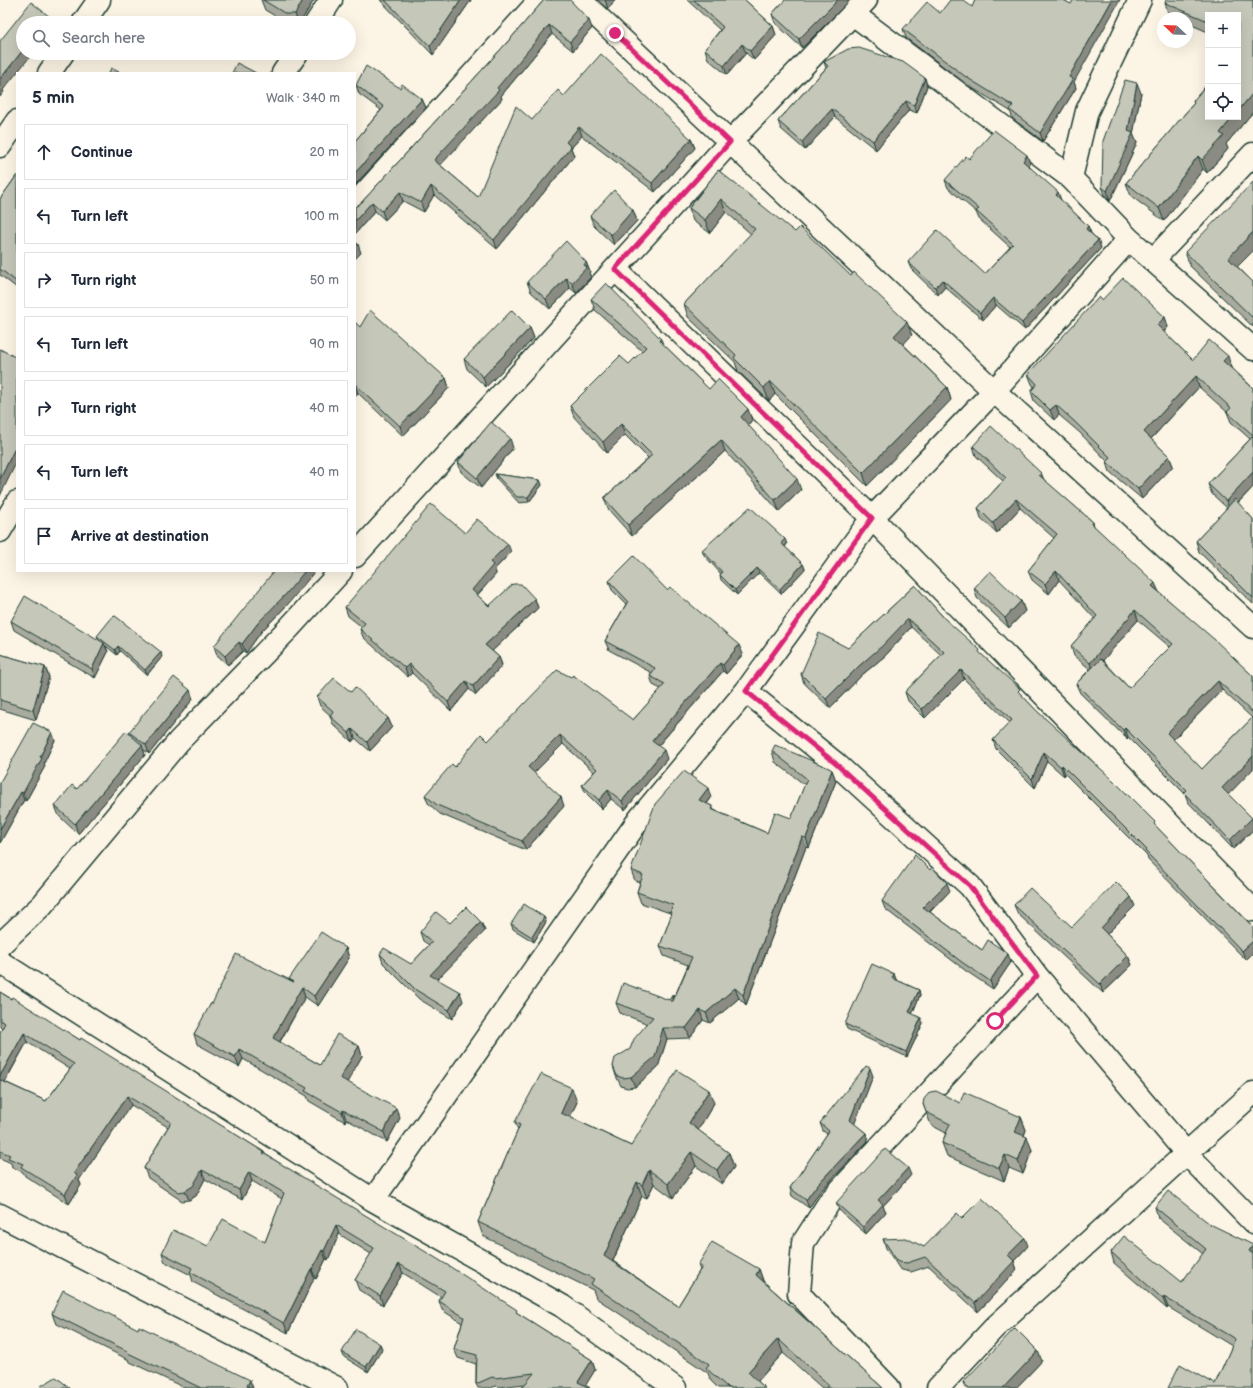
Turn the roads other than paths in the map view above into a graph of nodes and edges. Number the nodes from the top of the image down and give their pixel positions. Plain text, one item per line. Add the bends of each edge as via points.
1 (99, 0) edge
2 (331, 0) edge
3 (540, 0) edge
4 (580, 0) edge
5 (1140, 0) edge
6 (861, 4) edge
7 (89, 16) edge
8 (321, 16) edge
9 (58, 60) edge
10 (292, 60) edge
11 (51, 72) edge
12 (284, 72) edge
13 (16, 122) edge
14 (730, 142) junction
15 (0, 146) edge
16 (1253, 154) edge
17 (1071, 178) junction
18 (356, 203) edge
19 (1129, 239) junction
20 (1153, 260) junction
21 (615, 269) junction
22 (1253, 349) edge
23 (994, 391) junction
24 (16, 504) edge
25 (872, 518) junction
26 (0, 531) edge
27 (356, 555) edge
28 (340, 572) edge
29 (1253, 627) edge
30 (746, 691) junction
31 (1253, 910) edge
32 (0, 946) edge
33 (0, 962) edge
34 (1037, 976) junction
35 (1253, 1093) edge
36 (1187, 1154) junction
37 (373, 1200) junction
38 (0, 1215) edge
39 (1253, 1222) edge
40 (337, 1388) edge
41 (676, 1388) edge
42 (889, 1388) edge
43 (938, 1388) edge

1 - 7 street
2 - 8 street
3 - 18 street
4 - 14 street
5 - 17 street via 1087,112
6 - 14 street
6 - 17 street
9 - 11 street
10 - 12 street
13 - 15 street
14 - 21 street
14 - 23 street
16 - 20 street
17 - 19 street
19 - 20 street
19 - 23 street
20 - 22 street
21 - 25 street
21 - 27 street
23 - 25 street
23 - 29 street
24 - 26 street
25 - 30 street
25 - 31 street
28 - 32 street via 179,741 42,904
30 - 34 street via 835,763 970,886
30 - 37 street via 640,818
33 - 37 street
34 - 36 street
34 - 42 street via 830,1201 803,1243 799,1294
35 - 36 street
36 - 39 street
36 - 43 street via 995,1327
37 - 41 street via 562,1306
38 - 40 street

